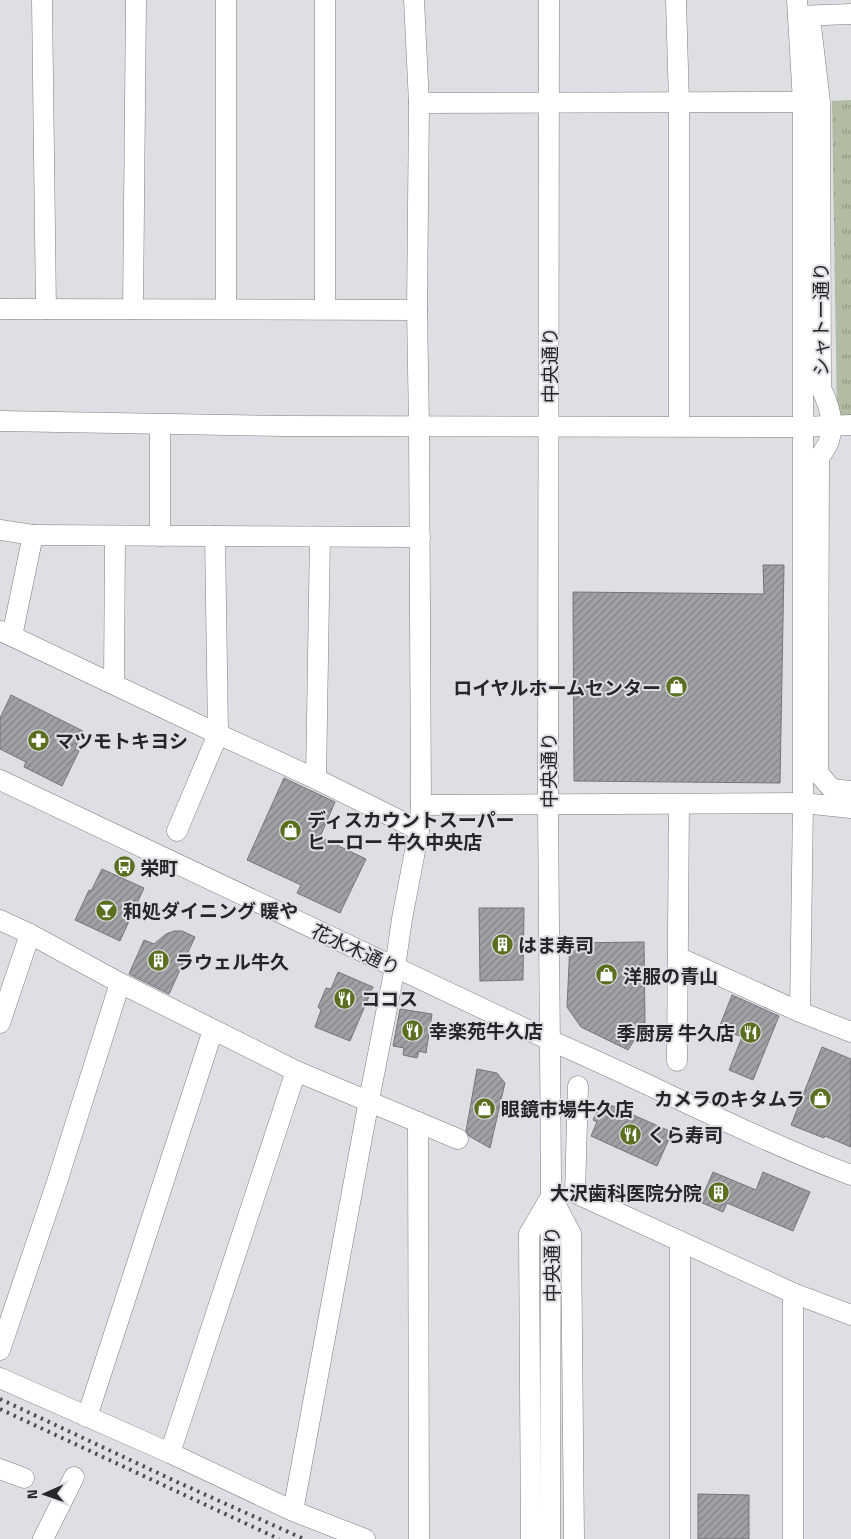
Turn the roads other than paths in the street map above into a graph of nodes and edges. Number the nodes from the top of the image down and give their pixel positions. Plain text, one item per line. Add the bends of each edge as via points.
1 (42, 0) edge
2 (136, 0) edge
3 (226, 0) edge
4 (325, 0) edge
5 (414, 0) edge
6 (549, 0) edge
7 (676, 0) edge
8 (804, 8) edge
9 (851, 14) edge
10 (549, 102) junction
11 (804, 102) junction
12 (419, 103) junction
13 (679, 103) junction
14 (134, 308) junction
15 (226, 308) junction
16 (0, 309) edge
17 (46, 309) junction
18 (325, 309) junction
19 (417, 310) junction
20 (0, 421) edge
21 (160, 424) junction
22 (419, 426) junction
23 (549, 426) junction
24 (679, 426) junction
25 (842, 426) edge
26 (802, 427) junction
27 (0, 530) edge
28 (33, 535) junction
29 (115, 536) junction
30 (160, 536) junction
31 (215, 536) junction
32 (320, 537) junction
33 (420, 537) junction
34 (6, 633) edge
35 (114, 684) junction
36 (218, 734) junction
37 (316, 779) junction
38 (0, 780) edge
39 (851, 791) edge
40 (548, 803) junction
41 (802, 803) junction
42 (678, 804) junction
43 (421, 805) junction
44 (851, 808) edge
45 (419, 830) junction
46 (178, 832) dead end
47 (0, 920) edge
48 (30, 934) junction
49 (678, 957) junction
50 (395, 967) junction
51 (120, 984) junction
52 (800, 1012) junction
53 (0, 1024) edge
54 (213, 1030) junction
55 (851, 1032) edge
56 (549, 1040) junction
57 (677, 1061) dead end
58 (296, 1071) junction
59 (578, 1086) dead end
60 (369, 1100) junction
61 (418, 1122) junction
62 (458, 1139) dead end
63 (851, 1174) edge
64 (551, 1196) junction
65 (680, 1242) junction
66 (792, 1293) junction
67 (851, 1315) edge
68 (0, 1350) edge
69 (0, 1378) edge
70 (87, 1417) junction
71 (170, 1453) junction
72 (0, 1469) edge
73 (74, 1477) dead end
74 (24, 1478) dead end
75 (293, 1511) junction
76 (43, 1539) edge
77 (365, 1539) edge
78 (419, 1539) edge
79 (531, 1539) edge
80 (550, 1539) edge
81 (574, 1539) edge
82 (680, 1539) edge
83 (793, 1539) edge

1 - 17 street
2 - 14 street
3 - 15 street
4 - 18 street
5 - 12 street
6 - 10 street, 中央通り
7 - 13 street
8 - 9 street
8 - 11 street
8 - 25 street, シャトー通り via 820,102 821,388
10 - 12 street
10 - 13 street
10 - 23 street, 中央通り
11 - 13 street
11 - 26 street
12 - 19 street
13 - 24 street
14 - 15 street
14 - 17 street
15 - 18 street
16 - 17 street
18 - 19 street
19 - 22 street
20 - 21 street
21 - 22 street
21 - 30 street
22 - 23 street
22 - 33 street
23 - 24 street
23 - 40 street, 中央通り
24 - 26 street
25 - 26 street
25 - 39 street, シャトー通り via 819,458 818,773 832,789
26 - 41 street
27 - 28 street
28 - 29 street
28 - 34 street
29 - 30 street
29 - 35 street
30 - 31 street
31 - 32 street
31 - 36 street
32 - 33 street
32 - 37 street
33 - 43 street
34 - 35 street
35 - 36 street
36 - 37 street
36 - 46 street
37 - 45 street
38 - 50 street, 花水木通り
40 - 42 street
40 - 43 street
40 - 56 street, 中央通り
41 - 42 street
41 - 44 street
41 - 52 street
42 - 49 street
43 - 45 street
45 - 50 street
47 - 48 street
48 - 51 street
48 - 53 street
49 - 52 street
49 - 57 street
50 - 56 street, 花水木通り
50 - 60 street
51 - 54 street
51 - 68 street
52 - 55 street
54 - 58 street
54 - 70 street
56 - 63 street, 花水木通り via 713,1116
56 - 64 street, 中央通り
58 - 60 street
58 - 71 street
59 - 65 street via 575,1193
60 - 61 street
60 - 75 street
61 - 62 street
61 - 78 street
64 - 79 street via 529,1234
64 - 80 street, 中央通り
64 - 81 street via 571,1234
65 - 66 street
65 - 82 street
66 - 67 street
66 - 83 street
69 - 70 street
70 - 71 street
71 - 75 street
72 - 74 street
73 - 76 street
75 - 77 street

